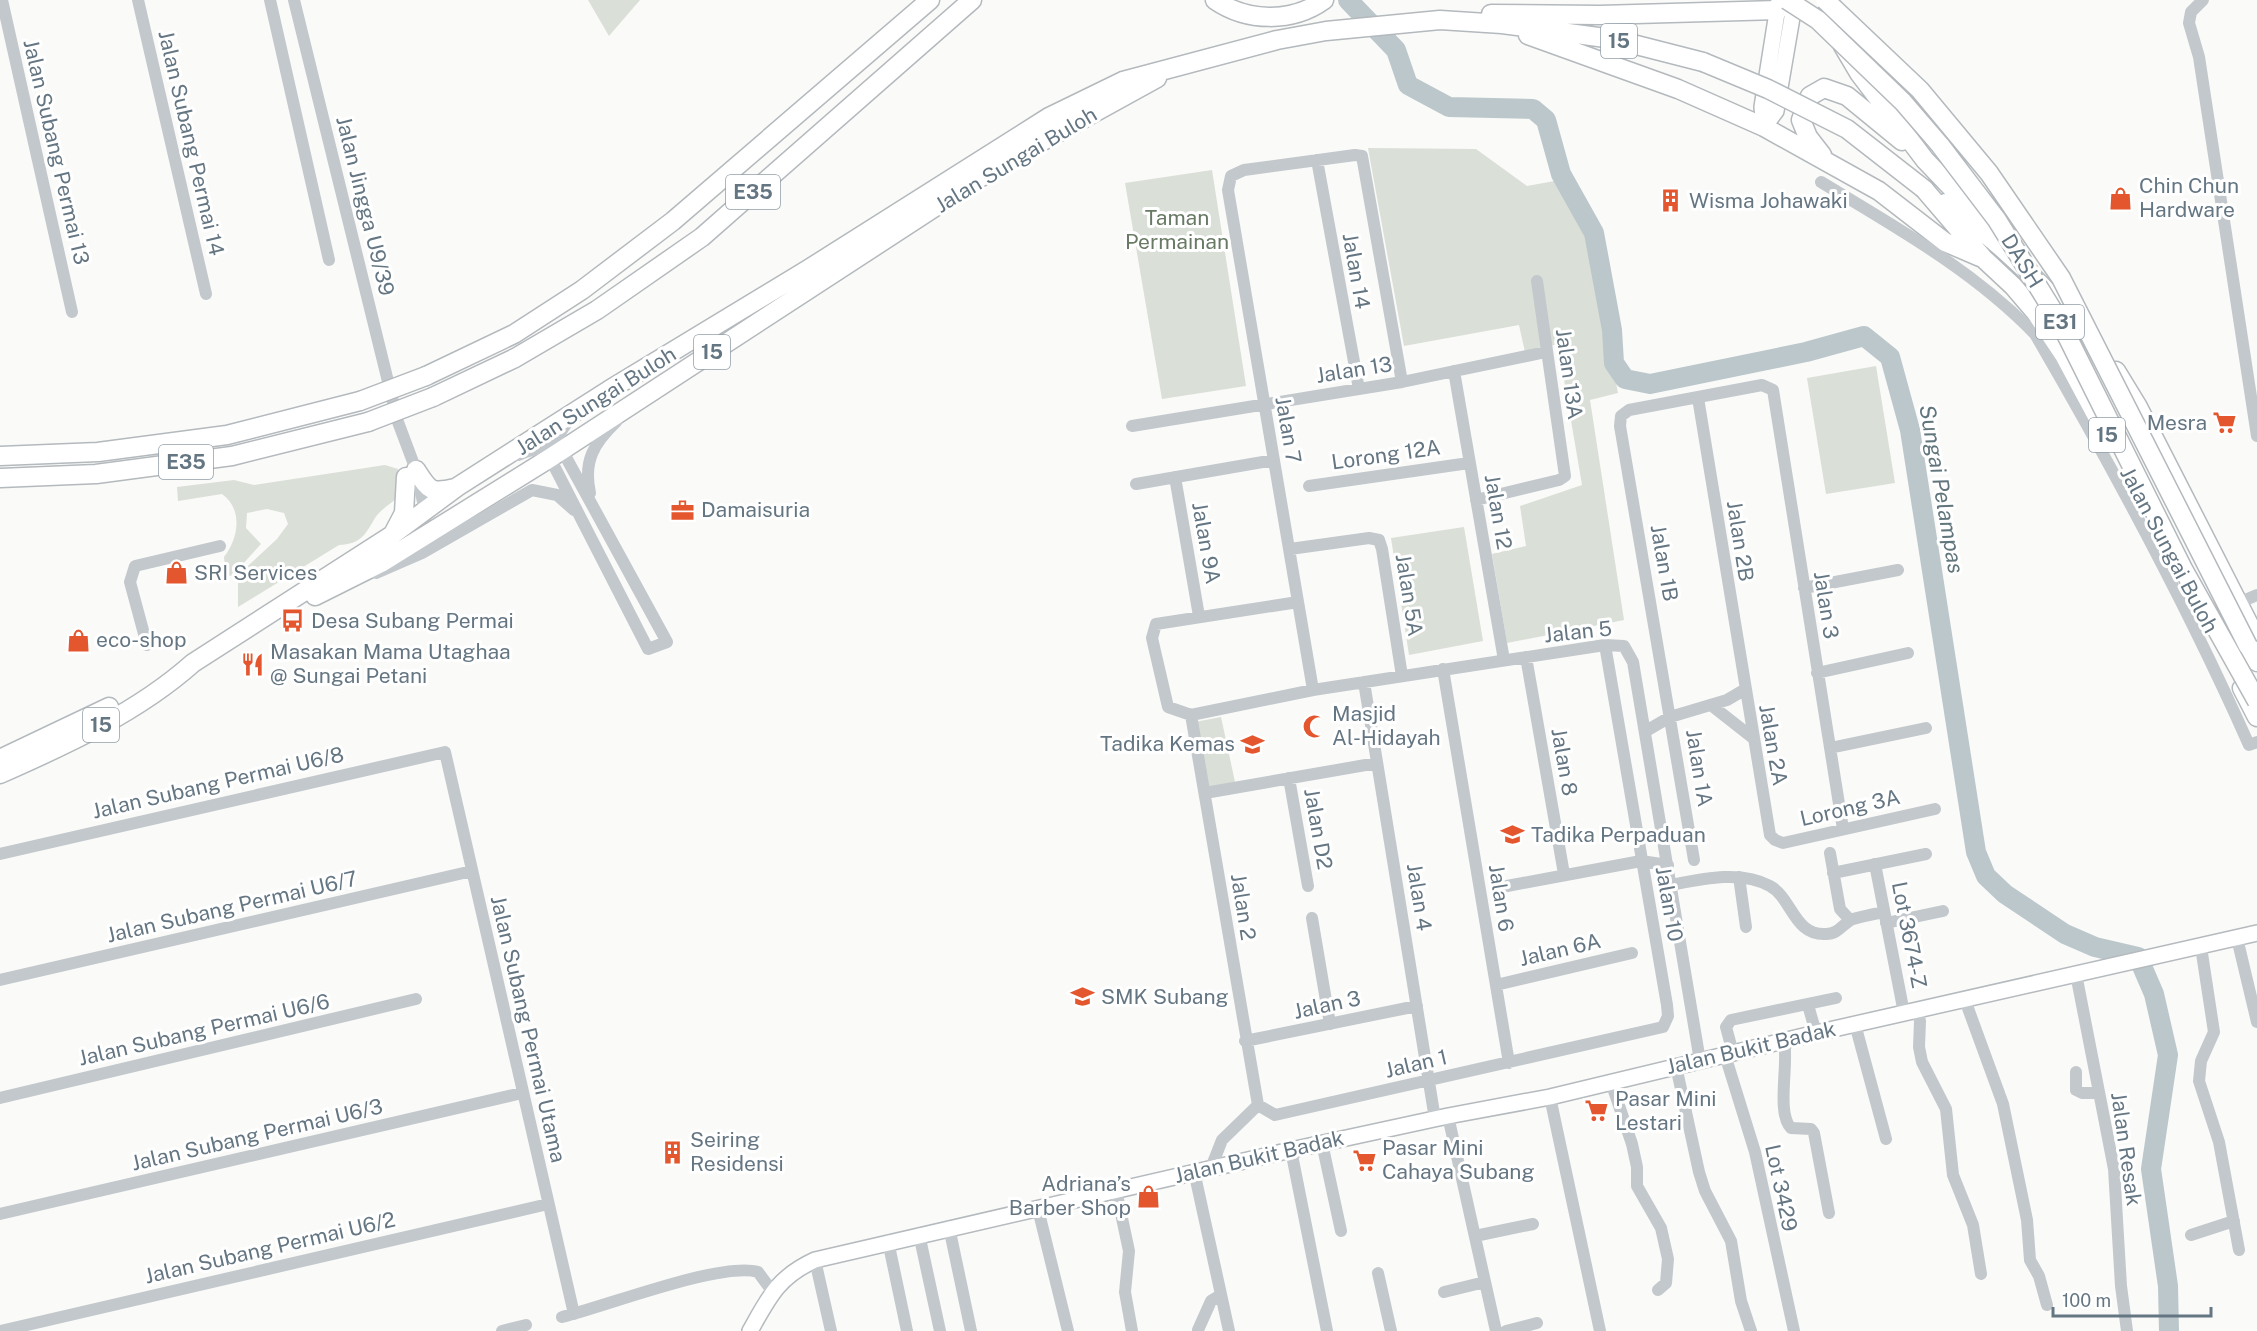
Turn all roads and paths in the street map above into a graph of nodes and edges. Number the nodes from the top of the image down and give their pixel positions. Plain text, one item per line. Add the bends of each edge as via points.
1 (2, 0) edge
2 (138, 0) edge
3 (270, 0) edge
4 (294, 0) edge
5 (930, 0) edge
6 (972, 0) edge
7 (1215, 0) edge
8 (1324, 0) edge
9 (1795, 0) edge
10 (1827, 0) edge
11 (2202, 0) edge
12 (1781, 3) edge
13 (1467, 21) junction
14 (1502, 24) junction
15 (1182, 64) junction
16 (1764, 127) junction
17 (1317, 160) junction
18 (1925, 160) junction
19 (1831, 162) junction
20 (1821, 182) dead end
21 (1924, 189) junction
22 (1997, 245) junction
23 (1984, 259) junction
24 (329, 260) dead end
25 (1537, 281) dead end
26 (206, 294) dead end
27 (72, 312) dead end
28 (1546, 352) junction
29 (1454, 371) junction
30 (666, 381) junction
31 (1402, 382) junction
32 (1359, 389) junction
33 (1698, 398) junction
34 (1264, 404) junction
35 (578, 410) junction
36 (1132, 426) dead end
37 (2257, 436) edge
38 (555, 452) junction
39 (0, 456) edge
40 (1274, 460) junction
41 (1470, 463) junction
42 (490, 468) junction
43 (411, 473) junction
44 (1175, 477) junction
45 (0, 478) edge
46 (1136, 484) dead end
47 (1309, 486) dead end
48 (457, 487) junction
49 (1476, 500) junction
50 (593, 508) junction
51 (422, 515) junction
52 (580, 515) junction
53 (448, 521) junction
54 (392, 535) junction
55 (220, 546) dead end
56 (1290, 549) junction
57 (381, 562) junction
58 (1898, 570) dead end
59 (1804, 588) junction
60 (323, 591) junction
61 (2257, 595) edge
62 (1298, 602) junction
63 (2238, 603) junction
64 (1199, 616) junction
65 (238, 635) junction
66 (2257, 640) edge
67 (147, 645) dead end
68 (1605, 645) junction
69 (1908, 653) dead end
70 (1526, 657) junction
71 (1504, 660) junction
72 (2257, 662) edge
73 (193, 663) junction
74 (1443, 669) junction
75 (1817, 673) junction
76 (1402, 676) junction
77 (1364, 682) junction
78 (1313, 690) junction
79 (1744, 690) junction
80 (2257, 701) edge
81 (1711, 705) junction
82 (1191, 715) junction
83 (1670, 717) junction
84 (2257, 717) edge
85 (1926, 728) dead end
86 (1646, 731) junction
87 (1753, 738) junction
88 (2257, 742) edge
89 (1830, 748) junction
90 (445, 752) joint
91 (0, 759) edge
92 (1377, 763) junction
93 (0, 774) edge
94 (1289, 778) junction
95 (1205, 793) junction
96 (1935, 809) dead end
97 (1843, 829) junction
98 (1774, 840) joint
99 (1830, 853) dead end
100 (0, 854) edge
101 (1926, 854) dead end
102 (1694, 860) dead end
103 (1641, 861) junction
104 (1875, 864) junction
105 (1668, 865) junction
106 (472, 871) junction
107 (1833, 873) junction
108 (1564, 874) junction
109 (1739, 877) junction
110 (1671, 885) junction
111 (1308, 886) dead end
112 (1507, 886) dead end
113 (1943, 911) dead end
114 (1885, 917) junction
115 (1312, 918) dead end
116 (1850, 920) junction
117 (1746, 927) dead end
118 (2257, 933) edge
119 (2237, 938) junction
120 (2201, 947) junction
121 (1632, 952) dead end
122 (2076, 974) junction
123 (0, 980) edge
124 (1496, 985) junction
125 (1836, 998) dead end
126 (416, 999) dead end
127 (1965, 1000) junction
128 (1808, 1005) junction
129 (1417, 1006) junction
130 (1910, 1012) junction
131 (2257, 1023) edge
132 (1330, 1024) junction
133 (1855, 1024) junction
134 (1663, 1027) joint
135 (1816, 1033) junction
136 (1245, 1041) junction
137 (1784, 1041) junction
138 (1729, 1054) junction
139 (1701, 1060) junction
140 (1509, 1063) junction
141 (1676, 1066) junction
142 (2076, 1072) dead end
143 (1429, 1081) junction
144 (1611, 1082) junction
145 (522, 1093) junction
146 (2099, 1093) junction
147 (1550, 1097) junction
148 (0, 1098) edge
149 (1258, 1106) junction
150 (1441, 1117) junction
151 (1886, 1139) dead end
152 (1322, 1143) junction
153 (1292, 1150) junction
154 (1211, 1168) junction
155 (1194, 1172) junction
156 (1116, 1190) junction
157 (548, 1204) junction
158 (1038, 1209) junction
159 (1829, 1213) dead end
160 (0, 1214) edge
161 (2234, 1221) junction
162 (1533, 1224) dead end
163 (949, 1227) junction
164 (1341, 1231) dead end
165 (919, 1234) junction
166 (2191, 1235) dead end
167 (1475, 1236) junction
168 (888, 1241) junction
169 (2239, 1250) dead end
170 (815, 1260) junction
171 (1378, 1273) dead end
172 (1981, 1274) dead end
173 (1485, 1282) junction
174 (1658, 1290) dead end
175 (772, 1291) junction
176 (1444, 1292) dead end
177 (1221, 1295) junction
178 (2047, 1305) dead end
179 (574, 1314) junction
180 (562, 1317) dead end
181 (1537, 1323) dead end
182 (526, 1325) dead end
183 (1198, 1330) edge
184 (1, 1331) edge
185 (502, 1331) edge
186 (750, 1331) edge
187 (831, 1331) edge
188 (907, 1331) edge
189 (940, 1331) edge
190 (971, 1331) edge
191 (1068, 1331) edge
192 (1132, 1331) edge
193 (1229, 1331) edge
194 (1327, 1331) edge
195 (1390, 1331) edge
196 (1496, 1331) edge
197 (1506, 1331) edge
198 (1600, 1331) edge
199 (1751, 1331) edge
200 (1794, 1331) edge
201 (2127, 1331) edge

1 - 27 street, Jalan Subang Permai 13
2 - 26 street, Jalan Subang Permai 14
3 - 24 street
4 - 43 street, Jalan Jingga U9/39
5 - 39 highway, E35, bridge via 672,220 582,290 514,334 426,376 360,401 227,435 98,452
6 - 45 highway, E35, bridge via 702,237 597,310 515,358 433,397 368,422 232,456 96,474
7 - 8 highway via 1241,14 1266,17 1292,16
9 - 16 main road via 1776,111
10 - 18 highway via 1843,46 1858,73
10 - 72 highway, DASH / E31, bridge via 1920,90 1989,173 2061,278
11 - 37 street via 2191,12 2189,23 2199,57
12 - 13 highway via 1600,15 1485,15
12 - 16 main road via 1762,106
12 - 80 highway, DASH / E31, bridge via 1818,20 1903,102 1940,144 1996,220 2060,322 2183,569
13 - 14 highway, Jalan Sungai Buloh / 15
13 - 15 highway, Jalan Sungai Buloh / 15 via 1326,31
14 - 16 highway via 1678,89
14 - 21 highway, Jalan Sungai Buloh / 15, bridge via 1613,39 1703,62 1768,88 1847,129
15 - 30 highway, Jalan Sungai Buloh / 15 via 1001,164
15 - 35 highway, Jalan Sungai Buloh / 15 via 1123,81 1049,117
16 - 19 highway
17 - 31 street via 1355,155 1364,160
17 - 32 street, Jalan 14
17 - 34 street, Jalan 7 via 1244,170 1230,176 1228,190
18 - 19 highway via 1847,96 1824,88 1810,96 1801,120 1817,151
18 - 22 highway via 1977,211 1990,227
19 - 23 highway via 1879,191 1945,242
20 - 88 street via 1962,270 2010,308 2034,334 2160,558 2249,745
21 - 22 highway, Jalan Sungai Buloh / 15 via 1971,221
21 - 23 highway, Jalan Sungai Buloh / 15
22 - 63 highway, Jalan Sungai Buloh / 15 via 2032,274 2119,375
23 - 84 highway, Jalan Sungai Buloh / 15 via 2036,313 2064,355
25 - 28 street, Jalan 13A
28 - 29 street, Jalan 13
28 - 49 street, Jalan 13A via 1563,479
29 - 31 street, Jalan 13
29 - 41 street, Jalan 12
30 - 38 highway, Jalan Sungai Buloh / 15
30 - 50 street via 596,442 586,476
31 - 32 street, Jalan 13
32 - 34 street, Jalan 13
33 - 59 street, Jalan 3 via 1762,385 1771,387
33 - 79 street, Jalan 2B
33 - 83 street, Jalan 1B via 1629,410 1621,416 1620,426
34 - 36 street, Jalan 13
34 - 40 street, Jalan 7
35 - 38 street via 563,428
35 - 42 highway, Jalan Sungai Buloh / 15
38 - 42 street via 529,450
38 - 50 street
38 - 52 street
38 - 53 highway, Jalan Sungai Buloh / 15
40 - 44 street
40 - 56 street, Jalan 7
41 - 47 street, Lorong 12A
41 - 49 street, Jalan 12
42 - 48 highway, Jalan Sungai Buloh / 15
43 - 48 highway via 428,489 438,492
43 - 51 street, Jalan Jingga U9/39
43 - 54 highway via 404,513
44 - 46 street
44 - 64 street, Jalan 9A
48 - 51 highway, Jalan Sungai Buloh / 15
49 - 71 street, Jalan 12
50 - 52 street via 667,642 648,649
51 - 53 highway
51 - 54 highway, Jalan Sungai Buloh / 15
51 - 57 highway via 413,534
52 - 60 street via 557,495 532,490 422,554
53 - 57 highway, Jalan Sungai Buloh / 15
54 - 65 highway, Jalan Sungai Buloh / 15
55 - 67 street via 138,564 130,582
56 - 62 street, Jalan 7
56 - 76 street, Jalan 5A via 1379,540
57 - 60 highway, Jalan Sungai Buloh / 15
58 - 59 street
59 - 75 street, Jalan 3
60 - 65 highway, Jalan Sungai Buloh / 15
61 - 63 street
62 - 64 street
62 - 78 street, Jalan 7
63 - 66 highway, Jalan Sungai Buloh / 15
64 - 82 street via 1160,622 1152,632 1164,699 1172,709
65 - 73 highway, Jalan Sungai Buloh / 15
68 - 70 street, Jalan 5
68 - 86 street, Jalan 5 via 1618,644 1631,654
68 - 103 street, Jalan 10
69 - 75 street
70 - 71 street, Jalan 5
70 - 108 street, Jalan 8
71 - 74 street, Jalan 5
73 - 91 highway, Jalan Sungai Buloh / 15
73 - 93 highway, Jalan Sungai Buloh / 15 via 168,686 107,722
74 - 76 street, Jalan 5
74 - 124 street, Jalan 6
75 - 89 street, Jalan 3
76 - 77 street, Jalan 5
77 - 78 street, Jalan 5
77 - 92 street, Jalan 4
78 - 82 street, Jalan 5
79 - 81 street
79 - 87 street, Jalan 2A
81 - 83 street
81 - 87 street
82 - 95 street, Jalan 2
83 - 86 street
83 - 102 street, Jalan 1A
85 - 89 street
86 - 105 street, Jalan 5
87 - 98 street, Jalan 2A via 1767,825
89 - 97 street, Jalan 3
90 - 100 street, Jalan Subang Permai U6/8
90 - 106 street, Jalan Subang Permai Utama
92 - 94 street
92 - 129 street, Jalan 4
94 - 95 street
94 - 111 street, Jalan D2
95 - 136 street, Jalan 2
96 - 97 street, Lorong 3A
97 - 98 street, Lorong 3A via 1783,843
99 - 107 street
101 - 104 street
103 - 105 street
103 - 108 street
103 - 134 street, Jalan 10 via 1667,1005
104 - 107 street
104 - 114 street, Lot 3674-Z
105 - 110 street, Jalan 5
106 - 123 street, Jalan Subang Permai U6/7
106 - 145 street, Jalan Subang Permai Utama
107 - 116 street via 1840,909
108 - 112 street
109 - 110 street
109 - 116 street via 1772,887 1782,895 1795,920 1809,930 1826,935 1841,930
109 - 117 street
110 - 139 street, Jalan 5
113 - 114 street
114 - 116 street
114 - 130 street, Lot 3674-Z
115 - 132 street
118 - 119 main road, Jalan Bukit Badak
119 - 120 main road, Jalan Bukit Badak
119 - 131 street
120 - 122 main road, Jalan Bukit Badak
120 - 161 street via 2214,1032 2201,1061 2199,1081 2219,1142
121 - 124 street, Jalan 6A
122 - 127 main road, Jalan Bukit Badak
122 - 146 street, Jalan Resak
124 - 140 street, Jalan 6
125 - 128 street
126 - 148 street, Jalan Subang Permai U6/6
127 - 130 main road, Jalan Bukit Badak
127 - 178 street via 2003,1104 2025,1209 2030,1260
128 - 135 street
128 - 138 street, Lot 3429 via 1731,1020 1726,1027
129 - 132 street, Jalan 3
129 - 143 street, Jalan 4
130 - 133 main road, Jalan Bukit Badak
130 - 172 street, Lot 3674-Z via 1920,1021 1922,1062 1946,1109 1953,1175 1972,1225
132 - 136 street, Jalan 3
133 - 135 main road, Jalan Bukit Badak
133 - 151 street
134 - 140 street, Jalan 1
135 - 137 main road, Jalan Bukit Badak
136 - 149 street, Jalan 2
137 - 138 main road, Jalan Bukit Badak
137 - 159 street via 1788,1125 1814,1133
138 - 139 main road, Jalan Bukit Badak
138 - 200 street, Lot 3429
139 - 141 main road, Jalan Bukit Badak
140 - 143 street, Jalan 1
141 - 144 main road, Jalan Bukit Badak
141 - 199 street via 1699,1172 1731,1241 1741,1301
142 - 146 street via 2076,1090
143 - 149 street, Jalan 1 via 1275,1115
143 - 150 street, Jalan 4
144 - 147 main road, Jalan Bukit Badak
144 - 174 street via 1632,1144 1637,1186 1661,1228 1668,1259 1666,1283
145 - 157 street, Jalan Subang Permai Utama
145 - 160 street, Jalan Subang Permai U6/3
146 - 201 street, Jalan Resak via 2114,1169
147 - 150 main road, Jalan Bukit Badak
147 - 198 street
149 - 154 street via 1222,1140
150 - 152 main road, Jalan Bukit Badak
150 - 167 street, Jalan 4
152 - 153 main road, Jalan Bukit Badak
152 - 164 street
153 - 154 main road, Jalan Bukit Badak
153 - 194 street
154 - 155 main road, Jalan Bukit Badak
155 - 156 main road, Jalan Bukit Badak
155 - 177 street
156 - 158 main road, Jalan Bukit Badak
156 - 192 street via 1129,1251 1125,1293
157 - 179 street, Jalan Subang Permai Utama
157 - 184 street, Jalan Subang Permai U6/2
158 - 163 main road, Jalan Bukit Badak
158 - 191 street
161 - 166 street
161 - 169 street
162 - 167 street
163 - 165 main road, Jalan Bukit Badak
163 - 190 street
165 - 168 main road, Jalan Bukit Badak
165 - 189 street
167 - 173 street, Jalan 4
168 - 170 main road, Jalan Bukit Badak
168 - 188 street
170 - 175 main road, Jalan Bukit Badak via 801,1266
170 - 187 street
171 - 195 street
173 - 176 street
173 - 196 street, Jalan 4
175 - 179 street via 758,1272 740,1270
175 - 186 main road, Jalan Bukit Badak
177 - 183 street via 1210,1301
177 - 193 street
179 - 180 street
181 - 197 street
182 - 185 street

